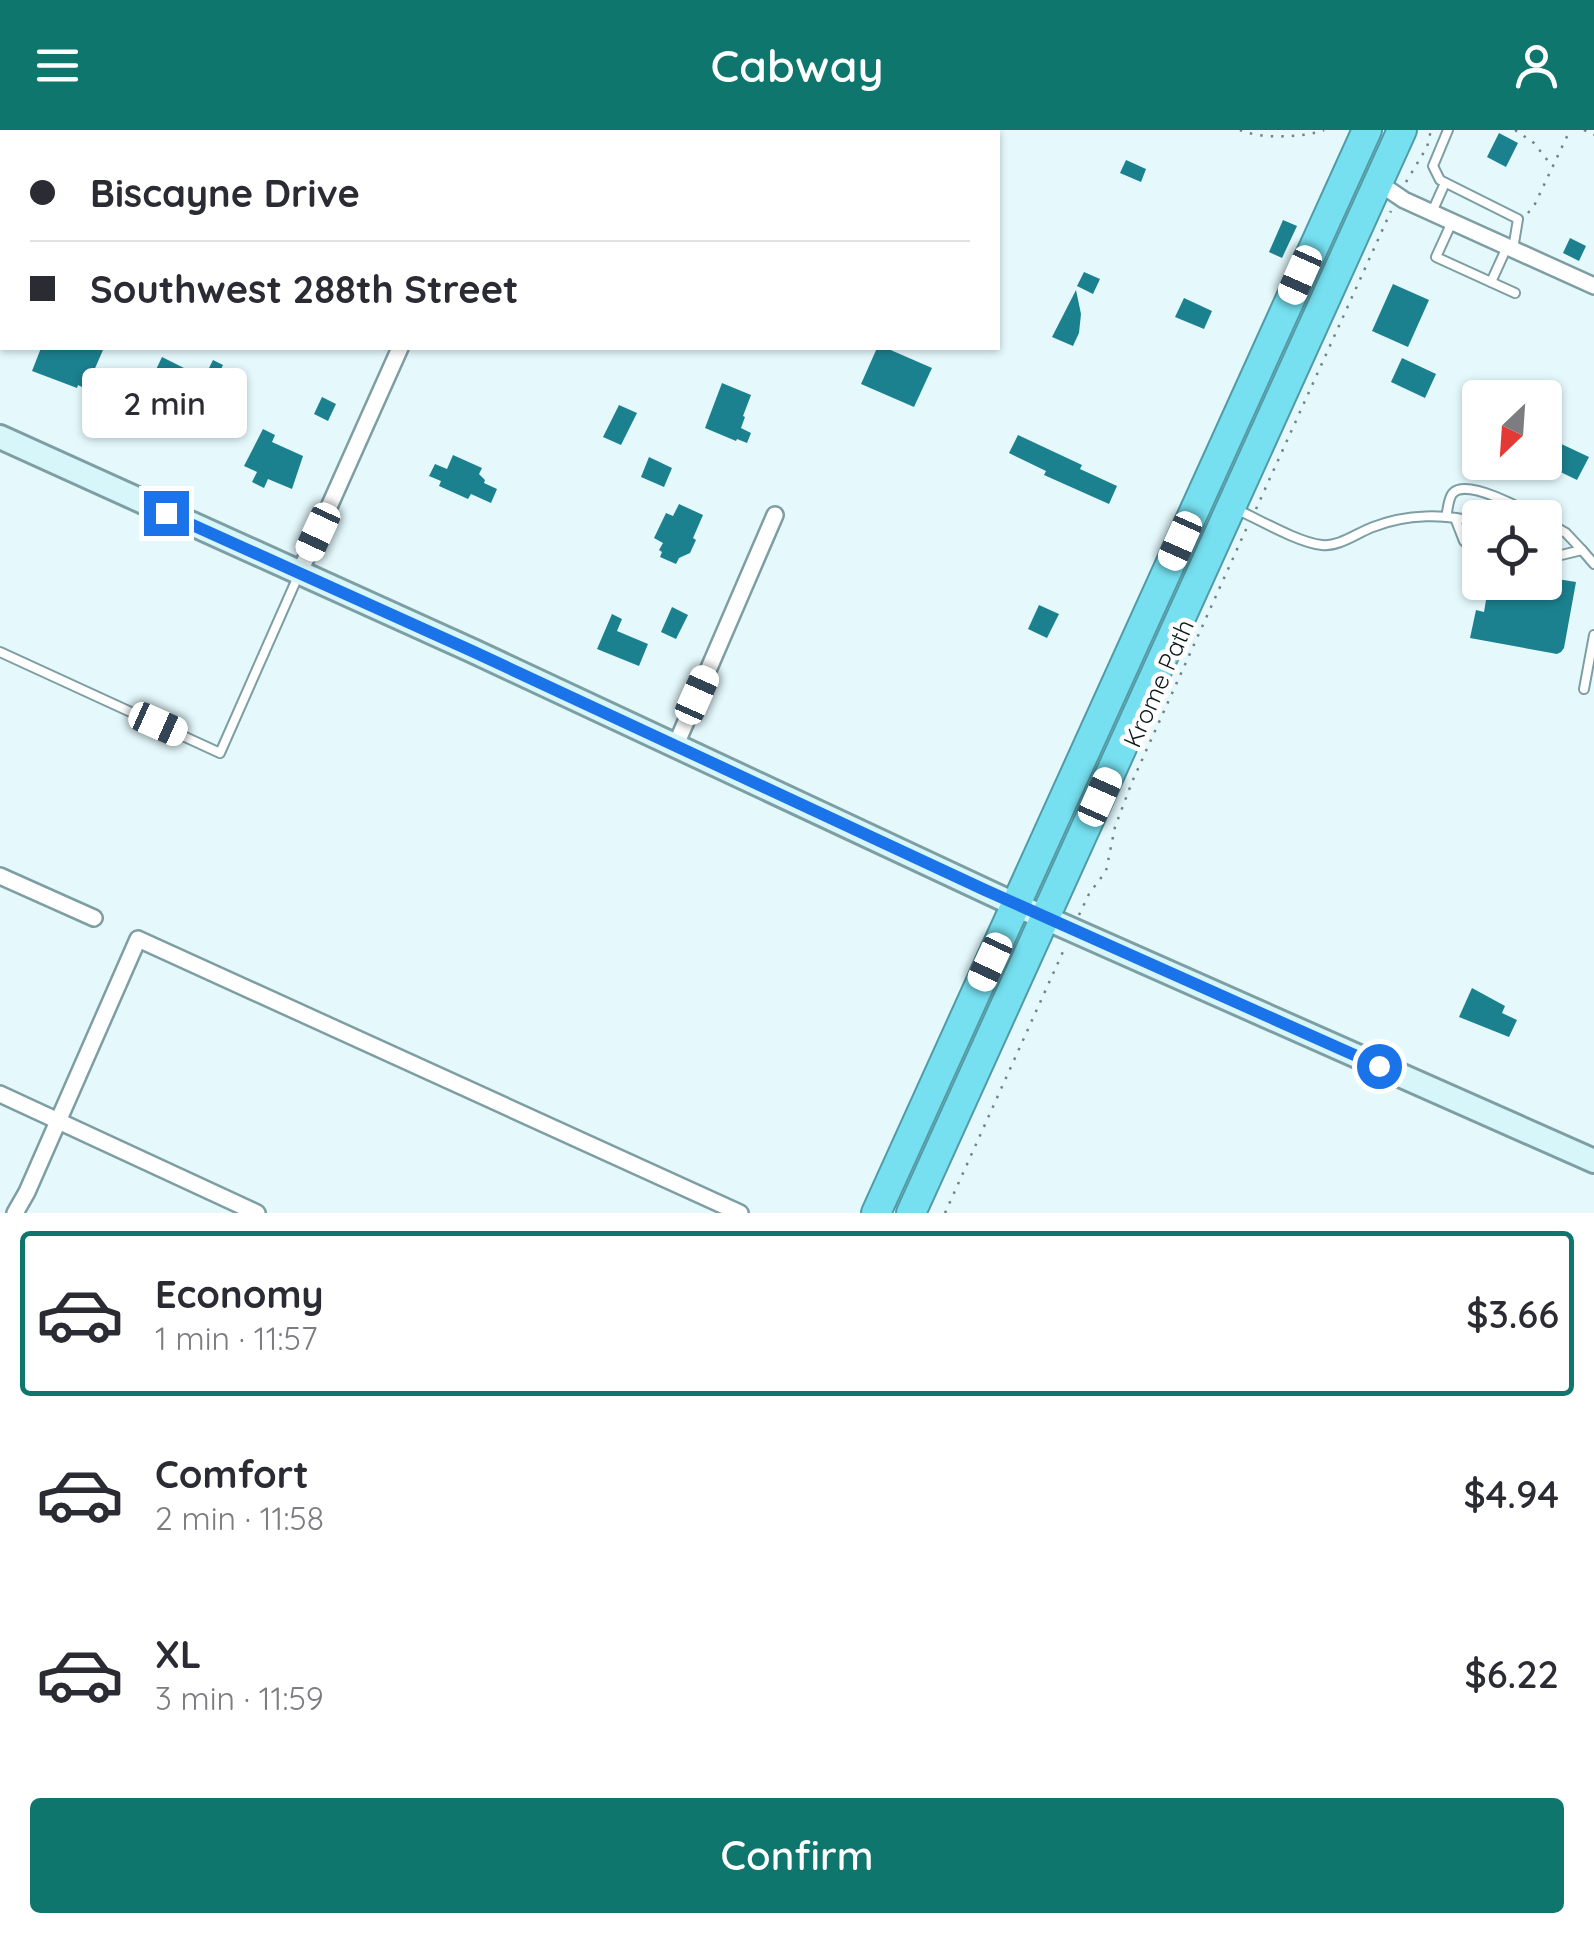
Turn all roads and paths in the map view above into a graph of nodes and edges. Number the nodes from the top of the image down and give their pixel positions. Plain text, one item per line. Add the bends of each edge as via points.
1 (1240, 130) edge
2 (1324, 130) edge
3 (1402, 130) edge
4 (1431, 130) edge
5 (1448, 130) edge
6 (1515, 130) edge
7 (1570, 130) edge
8 (1584, 130) edge
9 (1366, 132) edge
10 (1594, 134) edge
11 (1552, 167) junction
12 (1344, 177) junction
13 (1444, 183) junction
14 (1391, 192) junction
15 (1432, 212) junction
16 (1518, 219) junction
17 (1452, 222) junction
18 (1350, 245) junction
19 (1510, 248) junction
20 (1492, 282) junction
21 (1594, 286) edge
22 (1516, 293) dead end
23 (399, 350) edge
24 (0, 437) edge
25 (1501, 500) edge
26 (1245, 513) junction
27 (776, 516) dead end
28 (1450, 518) junction
29 (1462, 520) edge
30 (1562, 531) edge
31 (1462, 538) edge
32 (1582, 550) junction
33 (1562, 555) edge
34 (1594, 564) edge
35 (300, 574) junction
36 (1594, 635) edge
37 (0, 652) edge
38 (1584, 689) dead end
39 (674, 747) junction
40 (0, 876) edge
41 (1016, 904) junction
42 (1080, 913) dead end
43 (1046, 917) junction
44 (94, 918) dead end
45 (1062, 953) dead end
46 (0, 1094) edge
47 (58, 1120) junction
48 (1594, 1161) edge
49 (15, 1213) edge
50 (257, 1213) edge
51 (740, 1213) edge
52 (876, 1213) edge
53 (911, 1213) edge
54 (945, 1213) edge

1 - 2 path
3 - 14 highway
4 - 14 path, Krome Path via 1427,148
5 - 13 lane via 1433,166
6 - 11 path
7 - 11 path
8 - 10 path
9 - 12 highway
9 - 14 highway
11 - 16 path via 1535,204
12 - 18 highway
12 - 41 highway
13 - 15 lane
13 - 16 lane
14 - 15 street
14 - 18 highway
14 - 26 path, Krome Path
15 - 17 street
16 - 19 lane
17 - 19 street
17 - 20 lane via 1436,257
18 - 26 highway
19 - 20 lane
19 - 21 street
20 - 22 lane
23 - 35 street
24 - 35 street
25 - 28 lane via 1456,490
26 - 28 lane via 1325,545 1392,521
26 - 42 path, Krome Path via 1132,782 1106,871
26 - 43 highway
27 - 39 street
28 - 29 lane
28 - 31 lane
30 - 32 lane
32 - 33 lane
32 - 34 lane
35 - 37 lane via 220,753
35 - 39 street
36 - 38 lane
39 - 41 street
40 - 44 street
41 - 43 street
41 - 52 highway
43 - 48 street
43 - 53 highway
45 - 54 path
46 - 47 street
47 - 49 street
47 - 50 street
47 - 51 street via 138,938

